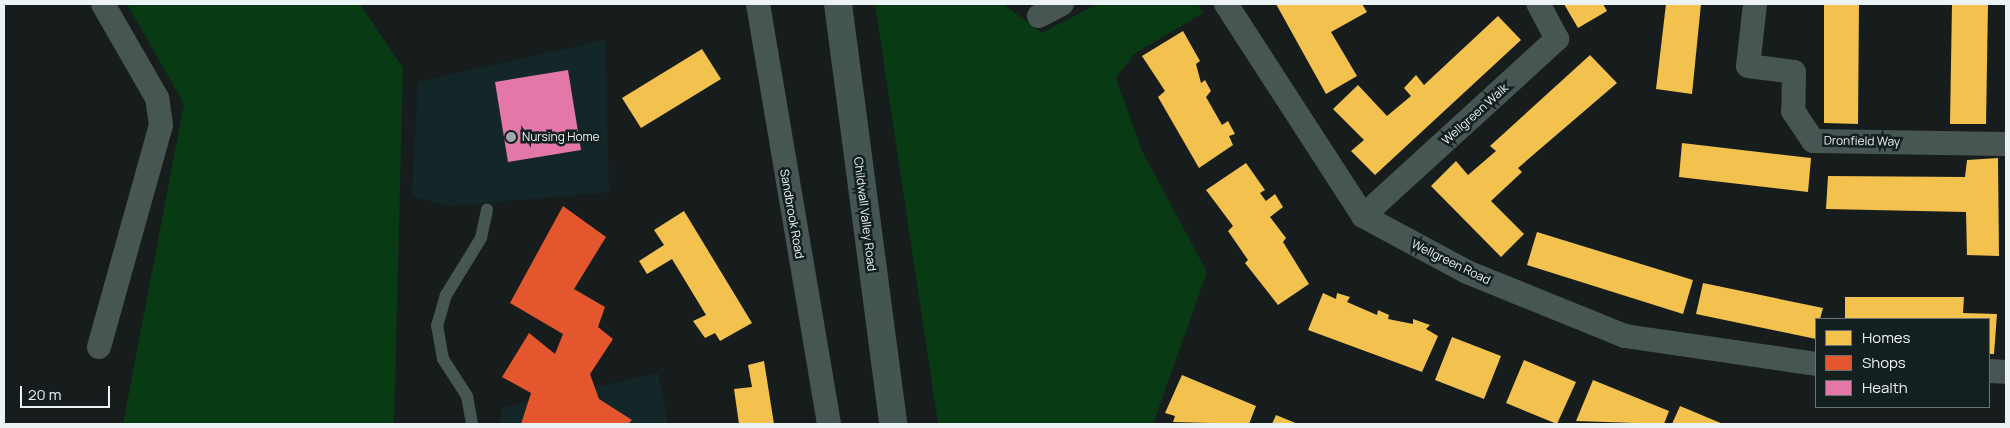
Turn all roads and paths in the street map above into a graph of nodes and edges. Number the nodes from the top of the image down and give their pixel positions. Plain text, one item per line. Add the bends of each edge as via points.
1 (103, 4) edge
2 (758, 4) edge
3 (838, 4) edge
4 (1062, 4) edge
5 (1226, 4) edge
6 (1538, 4) edge
7 (1755, 4) edge
8 (1039, 16) dead end
9 (2006, 144) edge
10 (487, 210) dead end
11 (1363, 216) junction
12 (99, 347) dead end
13 (1815, 364) edge
14 (1990, 371) edge
15 (2006, 372) edge
16 (472, 424) edge
17 (829, 424) edge
18 (893, 424) edge

1 - 12 street via 157,98 161,125
2 - 17 street, Sandbrook Road
3 - 18 main road, Childwall Valley Road
4 - 8 street
5 - 11 street, Wellgreen Road
6 - 11 street, Wellgreen Walk via 1557,39
7 - 9 street, Dronfield Way via 1748,66 1794,72 1793,111 1813,141
10 - 16 lane via 481,238 446,295 437,326 443,359 467,396
11 - 13 street, Wellgreen Road via 1467,272 1626,336
14 - 15 street

